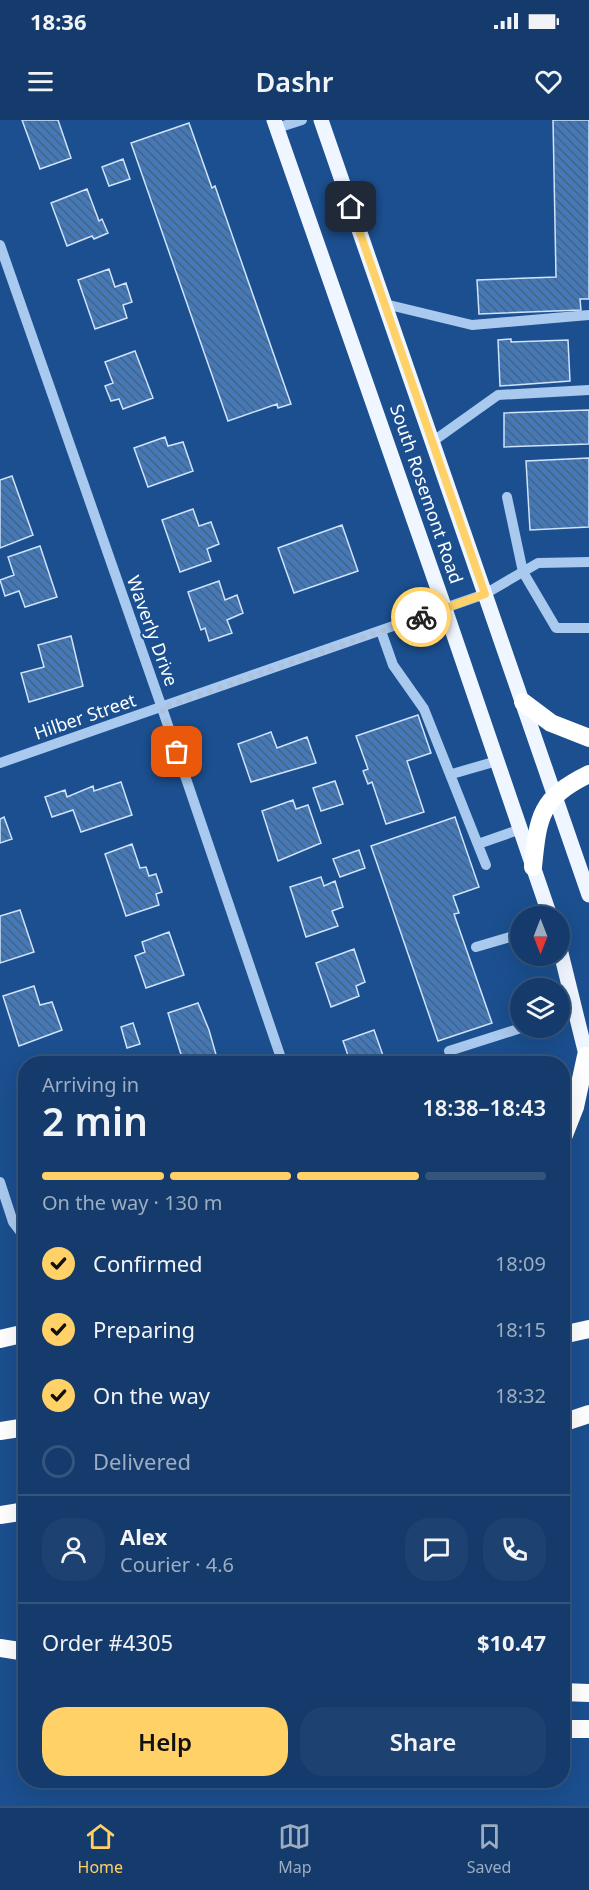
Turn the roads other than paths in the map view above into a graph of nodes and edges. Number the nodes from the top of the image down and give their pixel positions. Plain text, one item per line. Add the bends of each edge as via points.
1 (302, 120) edge
2 (321, 120) edge
3 (275, 124) edge
4 (0, 245) edge
5 (385, 304) junction
6 (589, 315) edge
7 (589, 390) edge
8 (432, 441) junction
9 (507, 497) dead end
10 (589, 562) edge
11 (524, 572) junction
12 (485, 594) junction
13 (445, 609) junction
14 (589, 627) edge
15 (381, 631) junction
16 (523, 702) junction
17 (162, 708) junction
18 (589, 738) edge
19 (497, 761) junction
20 (0, 763) edge
21 (452, 774) junction
22 (589, 774) edge
23 (556, 795) junction
24 (521, 829) junction
25 (478, 844) junction
26 (486, 865) dead end
27 (533, 867) junction
28 (589, 895) edge
29 (547, 906) edge
30 (510, 937) edge
31 (476, 947) dead end
32 (570, 1020) edge
33 (510, 1032) edge
34 (449, 1051) dead end
35 (280, 1056) edge
36 (587, 1061) edge
37 (570, 1120) edge
38 (0, 1183) edge
39 (18, 1229) edge
40 (589, 1329) edge
41 (570, 1333) edge
42 (18, 1335) edge
43 (0, 1339) edge
44 (589, 1412) edge
45 (570, 1415) edge
46 (570, 1420) edge
47 (18, 1428) edge
48 (0, 1431) edge
49 (18, 1512) edge
50 (0, 1515) edge
51 (0, 1648) edge
52 (18, 1651) edge
53 (570, 1692) edge
54 (589, 1693) edge
55 (570, 1729) edge
56 (589, 1729) edge

1 - 3 street
2 - 5 main road, South Rosemont Road
3 - 13 main road, South Rosemont Road
4 - 17 street, Waverly Drive
5 - 6 street via 472,325
5 - 8 main road, South Rosemont Road
7 - 8 street via 498,395
8 - 12 main road, South Rosemont Road
9 - 11 street
10 - 11 street, Hilber Street via 538,563
11 - 12 street, Hilber Street
11 - 14 street via 556,627
12 - 13 street, Hilber Street
12 - 16 main road, South Rosemont Road
13 - 15 street, Hilber Street
13 - 19 main road, South Rosemont Road
15 - 17 street, Hilber Street
15 - 21 street via 393,665 424,709
16 - 18 highway via 550,723
16 - 23 main road, South Rosemont Road
17 - 20 street, Hilber Street
17 - 35 street, Waverly Drive
19 - 21 street
19 - 24 main road, South Rosemont Road
21 - 25 street
22 - 23 highway
23 - 27 highway via 543,812 537,829
23 - 28 main road, South Rosemont Road
24 - 25 street
24 - 27 main road, South Rosemont Road
25 - 26 street
27 - 29 main road, South Rosemont Road
30 - 31 street
32 - 36 main road
33 - 34 street
36 - 37 highway
38 - 39 street
40 - 41 highway
42 - 43 highway
44 - 45 highway
44 - 46 highway
47 - 48 highway
49 - 50 highway
51 - 52 highway
53 - 54 highway
55 - 56 highway

